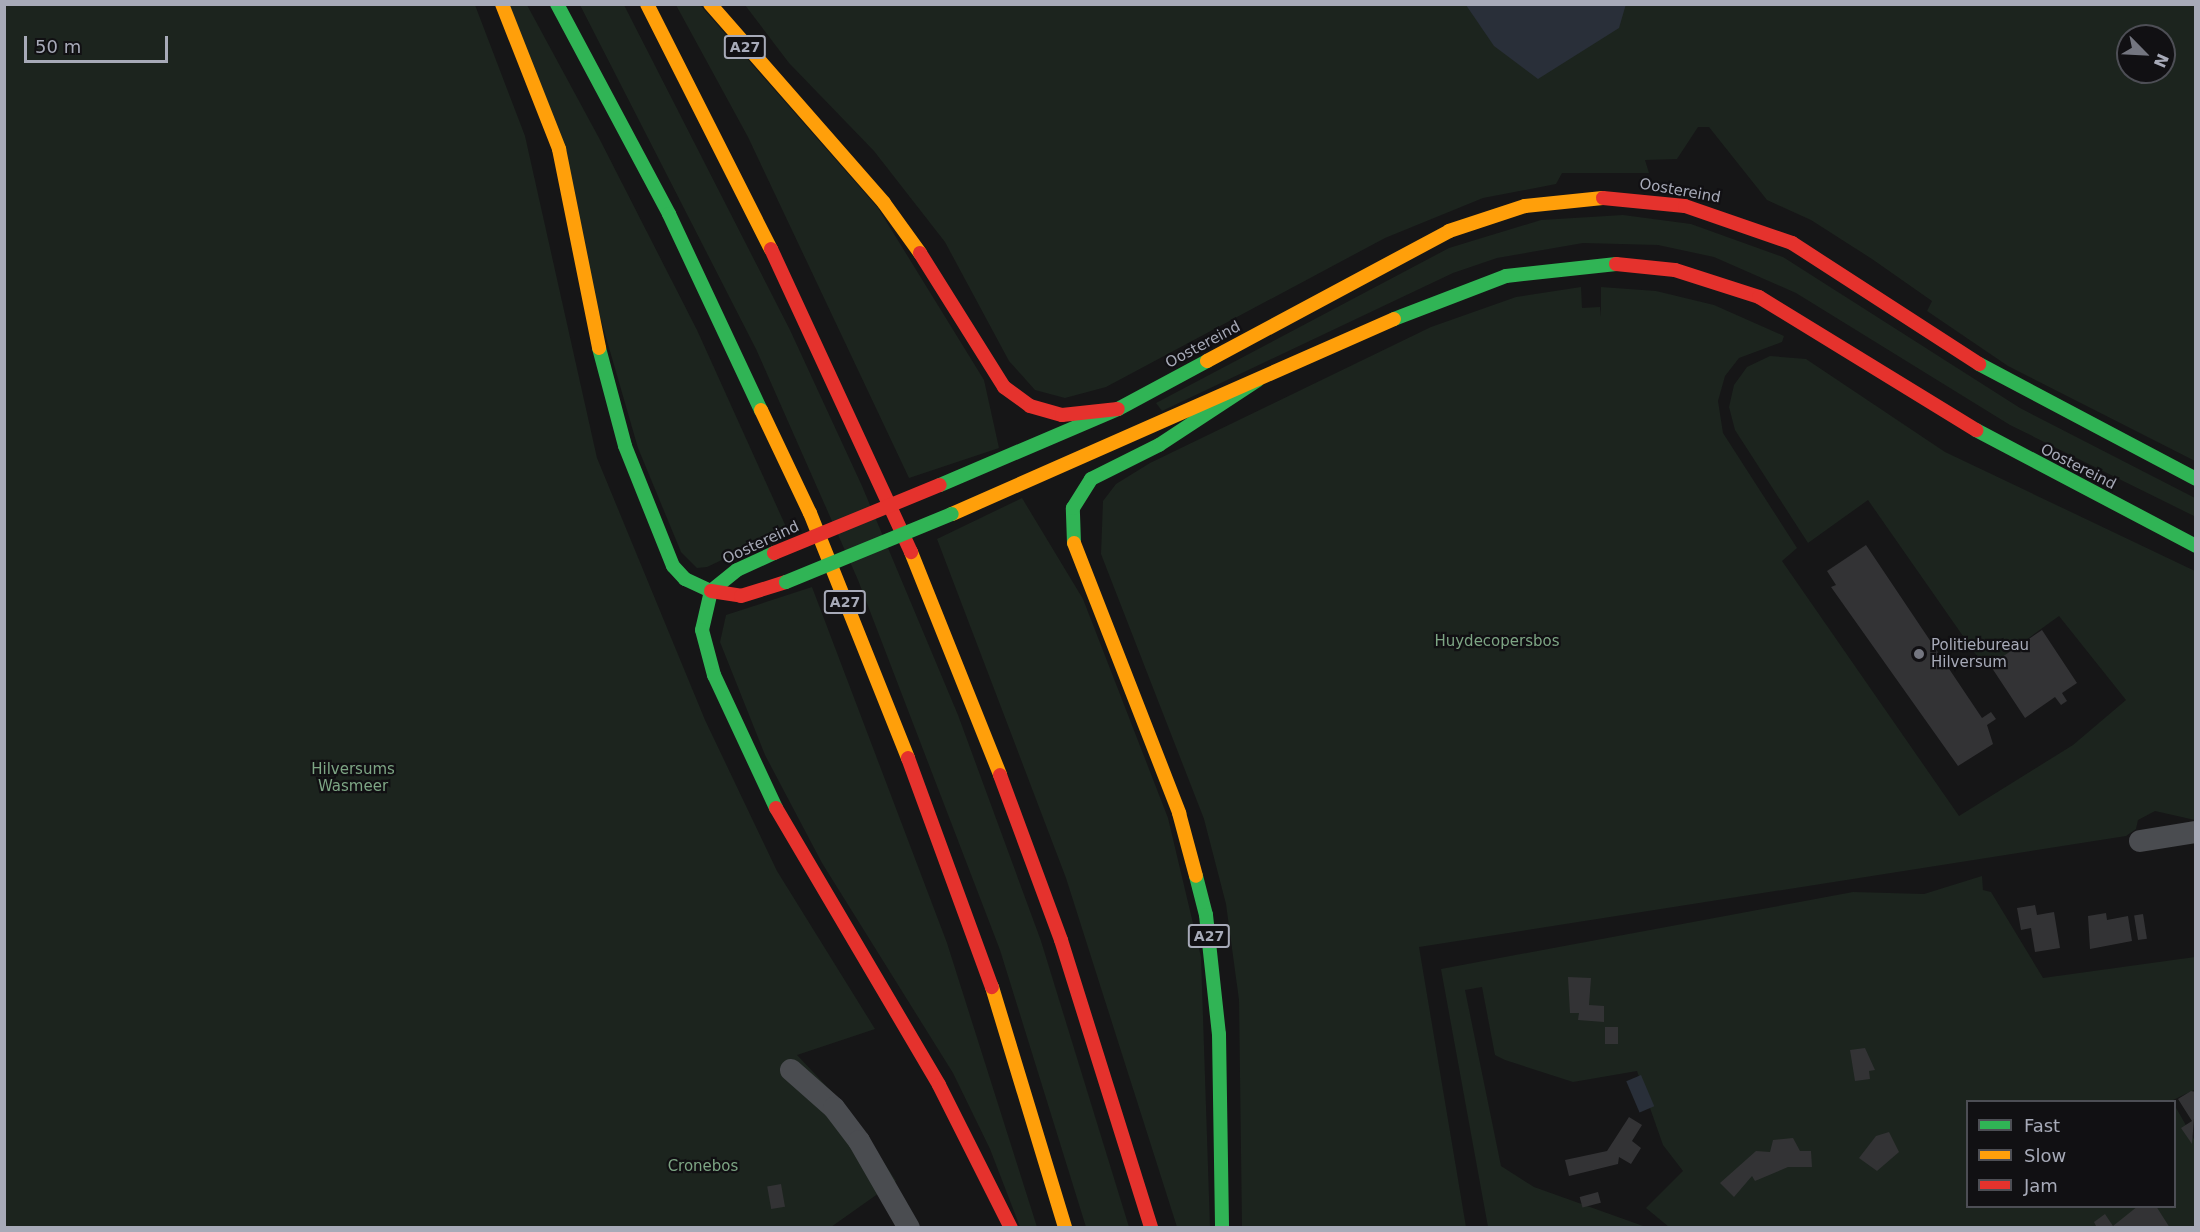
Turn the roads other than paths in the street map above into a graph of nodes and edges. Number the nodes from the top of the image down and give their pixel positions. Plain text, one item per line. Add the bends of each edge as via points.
1 (502, 4) edge
2 (557, 4) edge
3 (647, 4) edge
4 (710, 4) edge
5 (1258, 380) junction
6 (1118, 409) junction
7 (2196, 479) edge
8 (2196, 546) edge
9 (711, 591) junction
10 (2196, 832) edge
11 (2140, 841) dead end
12 (790, 1070) dead end
13 (909, 1227) edge
14 (1011, 1227) edge
15 (1065, 1227) edge
16 (1151, 1227) edge
17 (1222, 1227) edge

1 - 9 main road via 559,149 600,356 625,446 673,566 685,579
2 - 15 main road, A27 via 674,224 810,513 943,846 1020,1069
3 - 16 main road via 805,315 887,494 987,739 1061,940
4 - 6 main road, A27 via 890,211 950,295 1004,387 1030,406 1062,415
5 - 8 main road, Oostereind via 1430,303 1506,276 1608,264 1675,270 1736,287 1788,311 2002,446
5 - 9 main road, Oostereind, bridge via 786,582 741,596
5 - 17 main road, A27 via 1159,445 1091,479 1073,508 1070,525 1080,567 1179,813 1206,915 1219,1034
6 - 7 main road, Oostereind via 1449,231 1526,206 1626,198 1722,215 1792,243 2003,380
6 - 9 main road, Oostereind, bridge via 774,553 737,570
9 - 14 main road via 702,618 702,644 755,772 939,1084
10 - 11 street
12 - 13 street via 834,1108 859,1141

